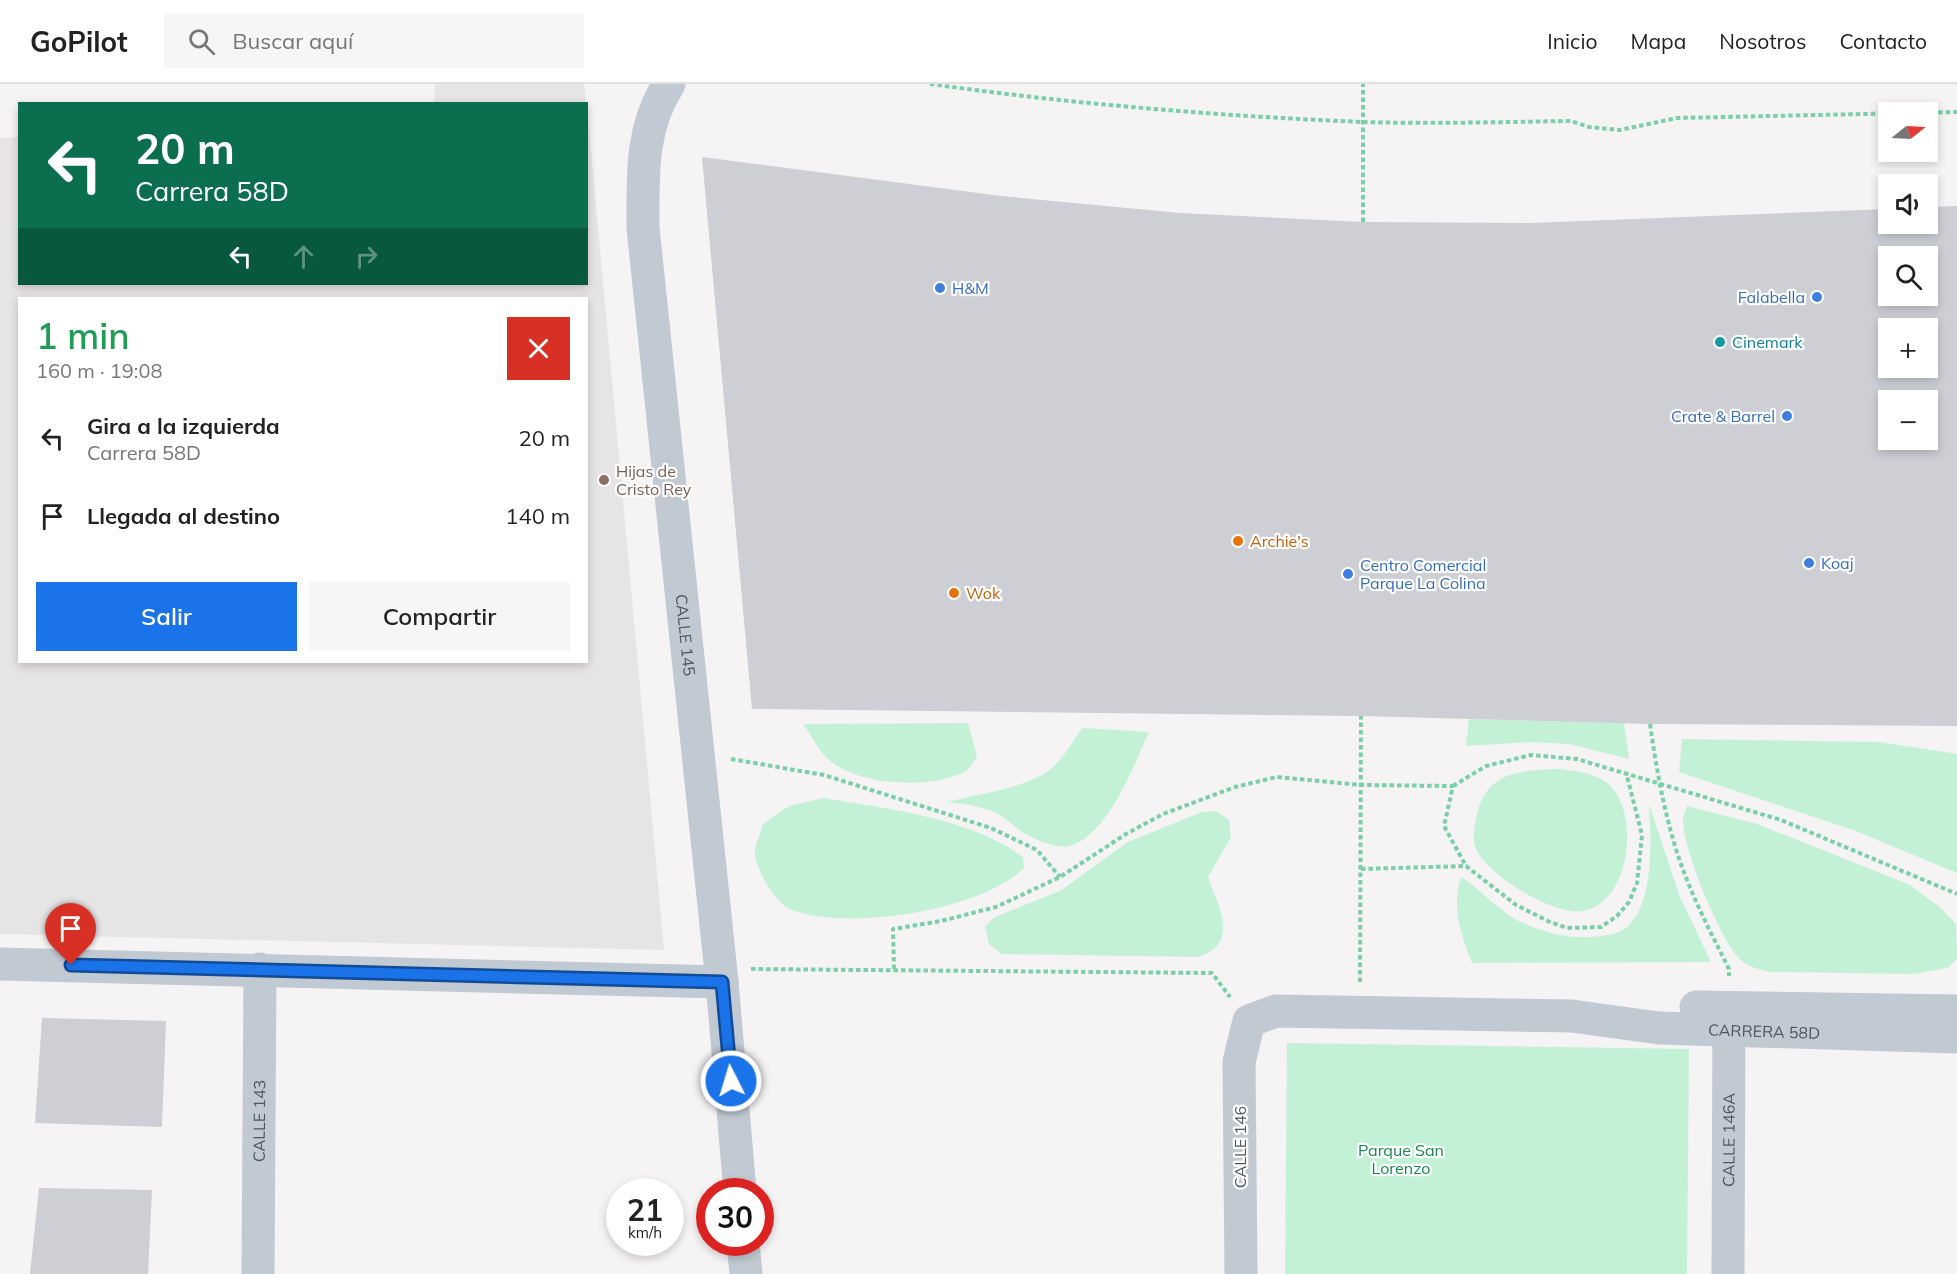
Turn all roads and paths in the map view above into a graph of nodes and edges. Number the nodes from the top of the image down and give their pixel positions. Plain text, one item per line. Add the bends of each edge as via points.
1 (669, 84) edge
2 (930, 84) edge
3 (1363, 84) edge
4 (1957, 112) edge
5 (1363, 122) junction
6 (1363, 222) dead end
7 (1361, 716) dead end
8 (1650, 724) dead end
9 (696, 754) junction
10 (1626, 772) junction
11 (1659, 782) junction
12 (1361, 785) junction
13 (1454, 786) junction
14 (1466, 866) junction
15 (1361, 868) junction
16 (1060, 877) junction
17 (1957, 894) edge
18 (0, 964) edge
19 (260, 969) junction
20 (894, 969) junction
21 (721, 976) junction
22 (1957, 1011) edge
23 (1360, 1013) junction
24 (1729, 1019) junction
25 (1249, 1021) junction
26 (1957, 1037) edge
27 (739, 1178) edge
28 (744, 1256) edge
29 (258, 1274) edge
30 (746, 1274) edge
31 (1241, 1274) edge
32 (1728, 1274) edge

1 - 9 street, CALLE 145 via 652,120 643,157 643,228
2 - 5 path via 1044,99
3 - 5 path
4 - 5 path via 1677,118 1620,130 1572,121
5 - 6 path
7 - 12 path
8 - 11 path
9 - 16 path via 824,775 991,828 1037,850
9 - 21 street, CALLE 145
10 - 11 path
10 - 13 path via 1577,759 1531,755 1486,766
10 - 14 path via 1642,835 1637,883 1629,902 1601,927 1568,928 1550,922 1516,905
11 - 17 path via 1781,820
11 - 24 path via 1676,848 1729,969
12 - 13 path
12 - 15 path
12 - 16 path via 1277,777 1235,787 1162,814
13 - 14 path via 1444,826
14 - 15 path
15 - 23 path
16 - 20 path via 996,907 893,929
18 - 19 street
19 - 21 street
19 - 29 street, CALLE 143
20 - 21 path
20 - 25 path via 1212,974
21 - 27 street, CALLE 145
22 - 24 street, CARRERA 58D
23 - 24 street, CARRERA 58D via 1572,1016 1659,1028
23 - 25 street, CARRERA 58D via 1276,1011
24 - 26 street, CARRERA 58D
24 - 32 street, CALLE 146A
25 - 31 street, CALLE 146 via 1239,1062
28 - 30 street

